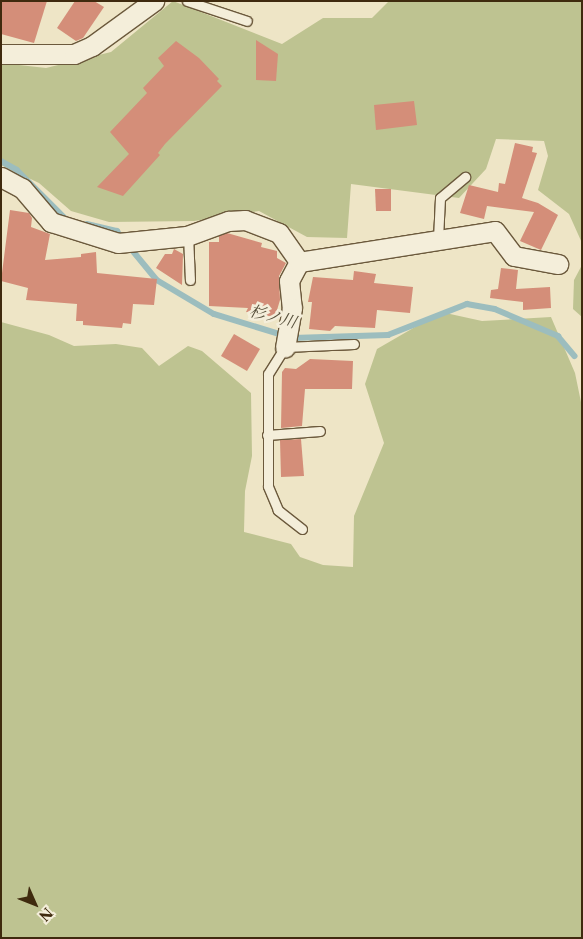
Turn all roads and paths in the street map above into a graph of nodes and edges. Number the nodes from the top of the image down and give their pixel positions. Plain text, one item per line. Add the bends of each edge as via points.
1 (187, 1) edge
2 (141, 4) edge
3 (247, 21) dead end
4 (1, 54) edge
5 (1, 177) edge
6 (465, 177) dead end
7 (188, 235) junction
8 (438, 239) junction
9 (299, 262) junction
10 (558, 264) dead end
11 (190, 280) dead end
12 (354, 344) dead end
13 (286, 347) junction
14 (320, 431) dead end
15 (267, 435) junction
16 (302, 529) dead end

1 - 3 lane
2 - 4 street via 92,46 74,54
5 - 7 street via 22,188 51,222 62,227 118,243
6 - 8 lane via 440,198
7 - 9 street via 228,221 245,220 279,233
7 - 11 lane
8 - 9 street
8 - 10 street via 496,231 514,256
9 - 13 street via 289,281 292,308
12 - 13 lane
13 - 15 lane via 268,374
14 - 15 lane
15 - 16 lane via 268,486 278,510

